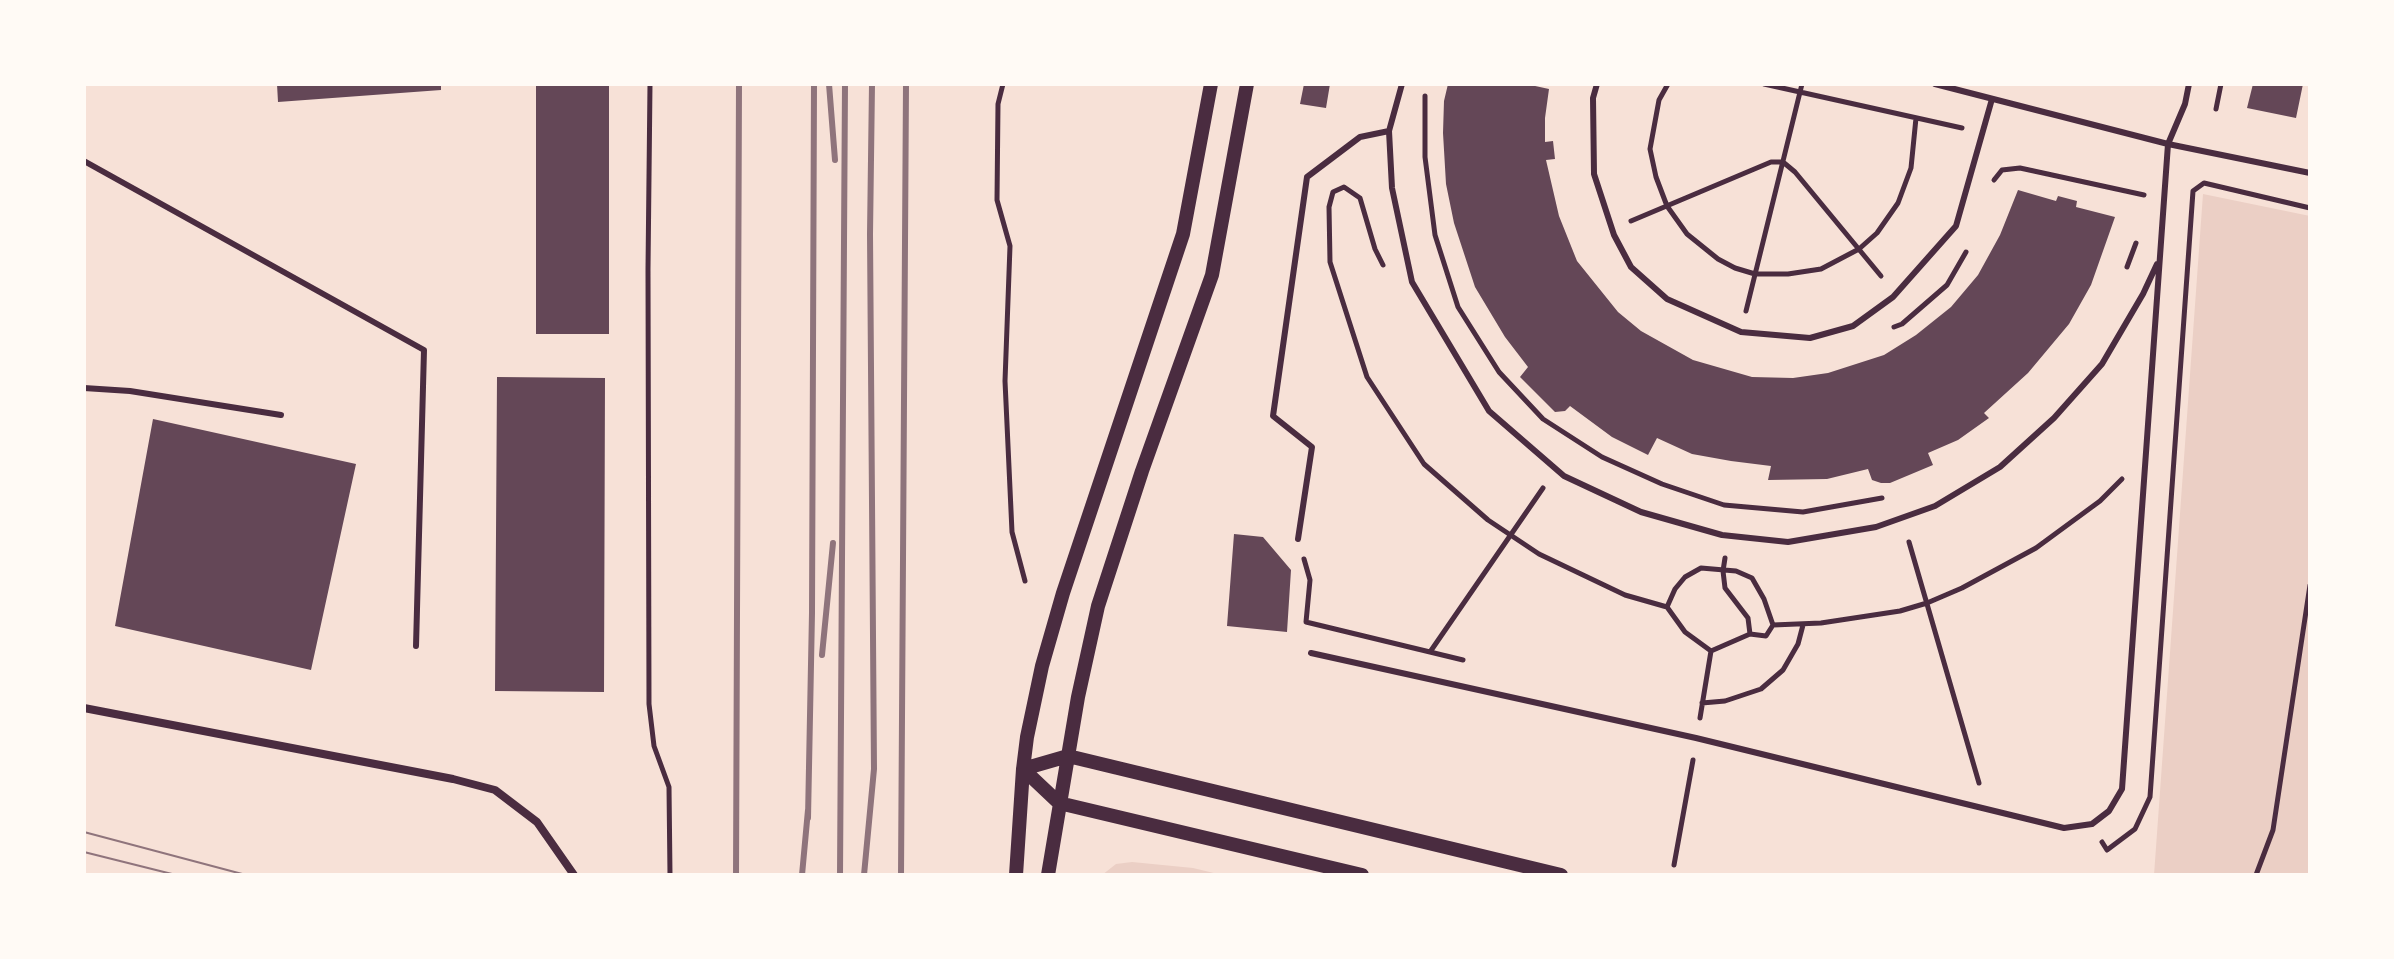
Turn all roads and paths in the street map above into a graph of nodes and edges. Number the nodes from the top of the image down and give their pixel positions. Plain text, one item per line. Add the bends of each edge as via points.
1 (650, 84) edge
2 (1003, 84) edge
3 (1211, 84) edge
4 (1247, 84) edge
5 (1402, 84) edge
6 (1425, 84) edge
7 (1597, 84) edge
8 (1668, 84) edge
9 (1764, 84) edge
10 (1802, 84) edge
11 (1935, 84) edge
12 (2189, 84) edge
13 (2221, 84) edge
14 (1801, 92) junction
15 (1992, 99) junction
16 (2216, 109) dead end
17 (1916, 118) junction
18 (1389, 131) junction
19 (1982, 133) junction
20 (2168, 144) junction
21 (84, 161) edge
22 (1783, 162) junction
23 (2310, 173) edge
24 (1991, 185) dead end
25 (2140, 203) dead end
26 (1667, 206) junction
27 (2310, 208) edge
28 (1611, 223) junction
29 (2137, 237) dead end
30 (1969, 248) dead end
31 (1859, 249) junction
32 (2158, 261) junction
33 (1755, 274) junction
34 (2124, 276) dead end
35 (1893, 297) junction
36 (1902, 324) junction
37 (1889, 329) dead end
38 (1741, 332) junction
39 (84, 388) edge
40 (281, 415) dead end
41 (2126, 474) dead end
42 (1545, 485) dead end
43 (1887, 497) dead end
44 (1298, 539) dead end
45 (1909, 542) dead end
46 (1726, 557) dead end
47 (1723, 571) junction
48 (1025, 581) dead end
49 (2310, 585) edge
50 (1927, 603) junction
51 (1667, 607) dead end
52 (1773, 625) junction
53 (1803, 625) junction
54 (1750, 634) junction
55 (416, 646) dead end
56 (1430, 652) dead end
57 (1311, 653) dead end
58 (1702, 703) junction
59 (84, 708) edge
60 (1696, 738) junction
61 (1068, 756) junction
62 (1023, 769) junction
63 (1979, 784) dead end
64 (1059, 803) junction
65 (2092, 824) junction
66 (1674, 865) dead end
67 (574, 875) edge
68 (670, 875) edge
69 (1016, 875) edge
70 (1048, 875) edge
71 (1362, 875) edge
72 (1561, 875) edge
73 (2256, 875) edge

1 - 68 path via 649,704 654,746 669,787
2 - 48 path via 997,200 1010,246 1005,381 1012,532
3 - 62 street via 1183,234 1063,593 1042,666
4 - 61 street via 1212,275 1098,606
5 - 18 lane
6 - 43 path via 1425,157 1435,235 1458,307 1499,372 1543,419 1602,457 1724,505 1803,512
7 - 28 lane via 1594,174
8 - 26 path via 1659,100 1650,149
9 - 14 path
10 - 14 path
11 - 15 lane
12 - 20 lane
13 - 16 path
14 - 17 path
14 - 22 path
15 - 19 lane
15 - 20 lane
17 - 19 path
17 - 31 path via 1911,168 1898,203
18 - 32 lane via 1392,188 1412,282 1489,411 1564,476 1641,512 1722,535 1788,542 1876,527 1935,506 2000,467 2102,364
18 - 44 lane via 1360,137 1307,177 1273,416 1312,447
19 - 35 lane via 1956,226
20 - 23 lane
20 - 32 lane
21 - 55 lane via 424,350
22 - 26 path via 1771,162
22 - 31 path
22 - 33 path
24 - 25 path via 2002,170 2020,168 2140,195
26 - 28 path via 1629,222
26 - 33 path via 1687,234 1718,259
27 - 65 path via 2204,183 2193,191 2150,797 2135,829 2107,850
28 - 38 lane via 1631,267 1667,299
29 - 34 path
30 - 36 path via 1947,285
31 - 33 path via 1821,269
31 - 35 path
32 - 65 lane via 2122,789 2109,811
33 - 38 path
35 - 36 path
35 - 38 lane via 1853,326 1810,338
36 - 37 path
39 - 40 lane
41 - 50 path via 2100,501 2036,548
42 - 56 path
45 - 50 path
46 - 47 path
47 - 51 path via 1701,568 1685,577
47 - 52 path via 1752,578
47 - 54 path via 1725,588 1748,618
49 - 73 path via 2273,830
50 - 53 path
50 - 63 path
52 - 53 path
52 - 54 path via 1766,636
53 - 58 path via 1783,670 1761,689
54 - 58 path via 1711,651
57 - 60 lane
58 - 60 path
59 - 67 street via 495,790 537,822
60 - 65 lane via 2064,828
60 - 66 path
61 - 62 street
61 - 64 street
61 - 72 street
62 - 64 street
62 - 69 street
64 - 70 street
64 - 71 street

